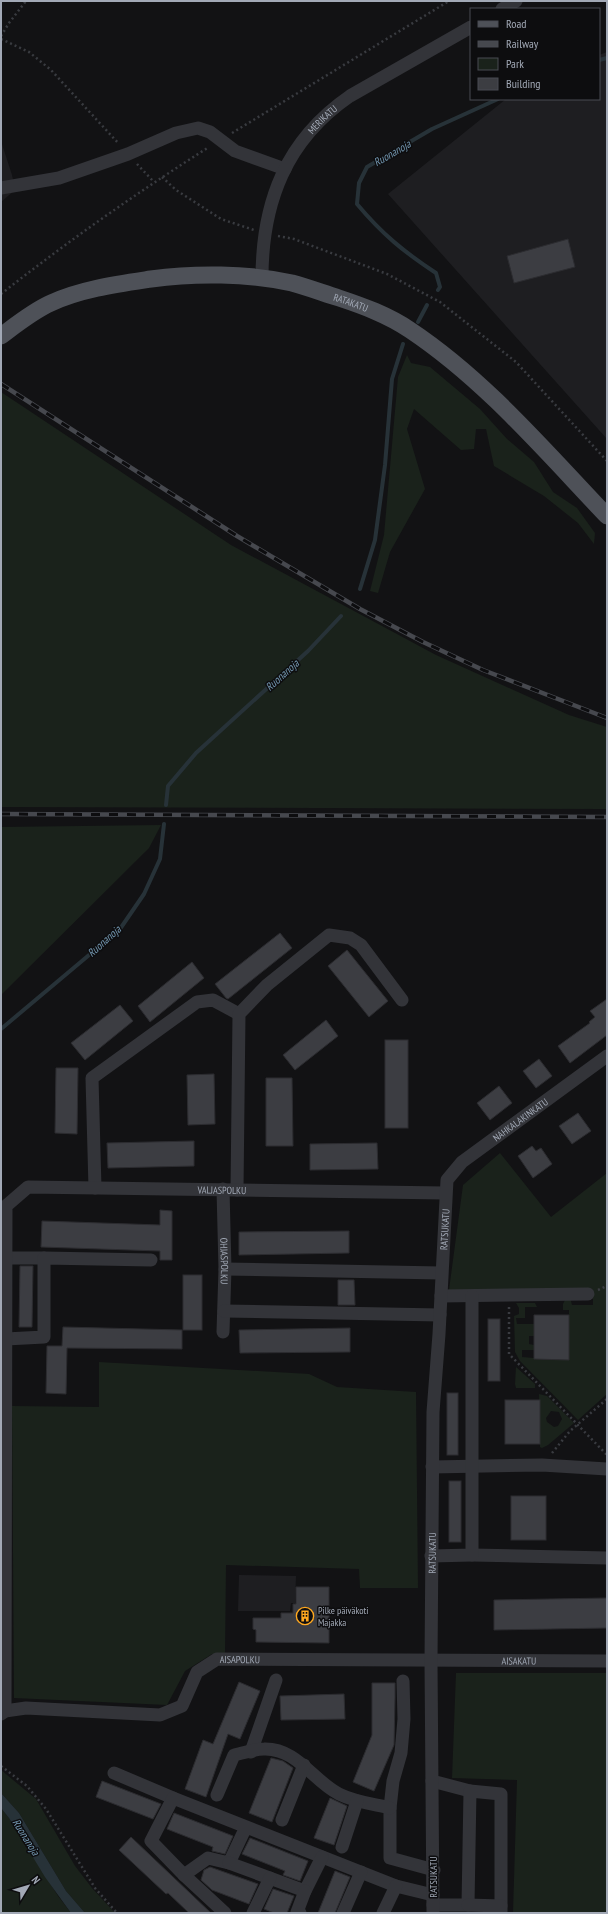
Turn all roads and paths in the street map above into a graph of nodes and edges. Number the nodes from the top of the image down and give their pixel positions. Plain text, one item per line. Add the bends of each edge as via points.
1 (26, 1) edge
2 (516, 1) edge
3 (504, 8) edge
4 (470, 28) edge
5 (1, 36) edge
6 (1, 40) edge
7 (128, 154) junction
8 (285, 168) junction
9 (162, 177) dead end
10 (154, 182) dead end
11 (1, 188) edge
12 (264, 233) junction
13 (262, 278) junction
14 (1, 336) edge
15 (607, 461) edge
16 (607, 516) edge
17 (402, 1000) dead end
18 (239, 1014) junction
19 (607, 1056) edge
20 (95, 1188) junction
21 (223, 1190) junction
22 (237, 1190) junction
23 (445, 1193) junction
24 (6, 1258) junction
25 (44, 1258) junction
26 (151, 1260) dead end
27 (225, 1269) junction
28 (441, 1273) junction
29 (588, 1294) dead end
30 (509, 1295) junction
31 (441, 1296) junction
32 (472, 1296) junction
33 (224, 1311) junction
34 (440, 1315) junction
35 (223, 1332) dead end
36 (6, 1339) junction
37 (607, 1399) edge
38 (578, 1424) junction
39 (607, 1454) edge
40 (472, 1465) junction
41 (542, 1465) junction
42 (432, 1467) junction
43 (607, 1469) edge
44 (472, 1555) junction
45 (431, 1556) junction
46 (607, 1558) edge
47 (607, 1661) edge
48 (431, 1662) junction
49 (276, 1680) dead end
50 (403, 1681) dead end
51 (3, 1712) edge
52 (251, 1752) junction
53 (304, 1765) junction
54 (1, 1766) edge
55 (114, 1773) dead end
56 (432, 1781) junction
57 (470, 1791) junction
58 (217, 1795) dead end
59 (173, 1798) junction
60 (357, 1801) junction
61 (390, 1808) junction
62 (282, 1820) dead end
63 (246, 1827) junction
64 (342, 1847) dead end
65 (322, 1857) junction
66 (229, 1863) junction
67 (434, 1870) junction
68 (361, 1872) junction
69 (184, 1874) junction
70 (270, 1878) junction
71 (396, 1886) junction
72 (305, 1891) junction
73 (433, 1904) edge
74 (468, 1905) junction
75 (501, 1910) edge
76 (118, 1913) edge
77 (225, 1913) edge
78 (253, 1913) edge
79 (297, 1913) edge
80 (343, 1913) edge
81 (382, 1913) edge

1 - 5 path
2 - 3 street
4 - 8 street, MERIKATU via 333,108 300,143
6 - 7 path via 29,52 51,70
7 - 8 street via 176,133 198,128 205,129 241,153
7 - 10 path
7 - 11 street via 59,178
8 - 12 street, MERIKATU via 268,211
9 - 12 path via 176,190 221,219
12 - 13 street, MERIKATU
12 - 15 path via 294,239 387,274 440,302 516,362
13 - 14 main road, RATAKATU via 170,276 121,284 52,303 24,318
13 - 16 main road, RATAKATU via 292,283 359,304 408,328 442,352 476,382
17 - 18 street via 360,946 350,938 329,935 267,985
18 - 20 street via 213,1000 197,1002 92,1078
18 - 22 street
19 - 23 street, NAHKALAKINKATU via 462,1162 447,1180
20 - 21 street, VALJASPOLKU
20 - 24 street, VALJASPOLKU via 28,1187 6,1206
21 - 22 street, VALJASPOLKU
21 - 27 street, OHJASPOLKU
22 - 23 street, VALJASPOLKU
23 - 28 street, RATSUKATU
24 - 25 street
24 - 36 street
25 - 26 street
25 - 36 street via 44,1337
27 - 28 street
27 - 33 street, OHJASPOLKU
28 - 31 street, RATSUKATU
29 - 30 street
30 - 32 street
30 - 38 path via 509,1354
31 - 32 street
31 - 34 street, RATSUKATU
32 - 40 street
33 - 34 street
33 - 35 street, OHJASPOLKU
34 - 42 street, RATSUKATU via 434,1386
36 - 51 street
37 - 38 path
38 - 39 path
38 - 41 path
40 - 41 street
40 - 42 street
40 - 44 street
41 - 43 street
42 - 45 street, RATSUKATU
44 - 45 street
44 - 46 street
45 - 48 street, RATSUKATU
47 - 48 street, AISAKATU
48 - 51 street, AISAPOLKU via 217,1660 197,1672 182,1706 160,1715 26,1708
48 - 56 street, RATSUKATU
49 - 52 street
50 - 61 street via 404,1719 401,1753 393,1781
52 - 53 street via 264,1749 284,1752
52 - 58 street via 234,1755
53 - 60 street via 339,1794
53 - 62 street
54 - 76 path via 27,1786 46,1809 95,1888
55 - 59 street
56 - 57 street
56 - 67 street, RATSUKATU
57 - 74 street
57 - 75 street via 501,1794
59 - 63 street
59 - 69 street via 151,1841
60 - 61 street
60 - 64 street
61 - 67 street via 390,1858
63 - 65 street
63 - 66 street
65 - 68 street
65 - 72 street
66 - 69 street via 208,1858
66 - 70 street
67 - 73 street, RATSUKATU
68 - 71 street
68 - 80 street
69 - 77 street
70 - 72 street
70 - 78 street
71 - 73 street
71 - 81 street
72 - 79 street
73 - 74 street
74 - 75 street

